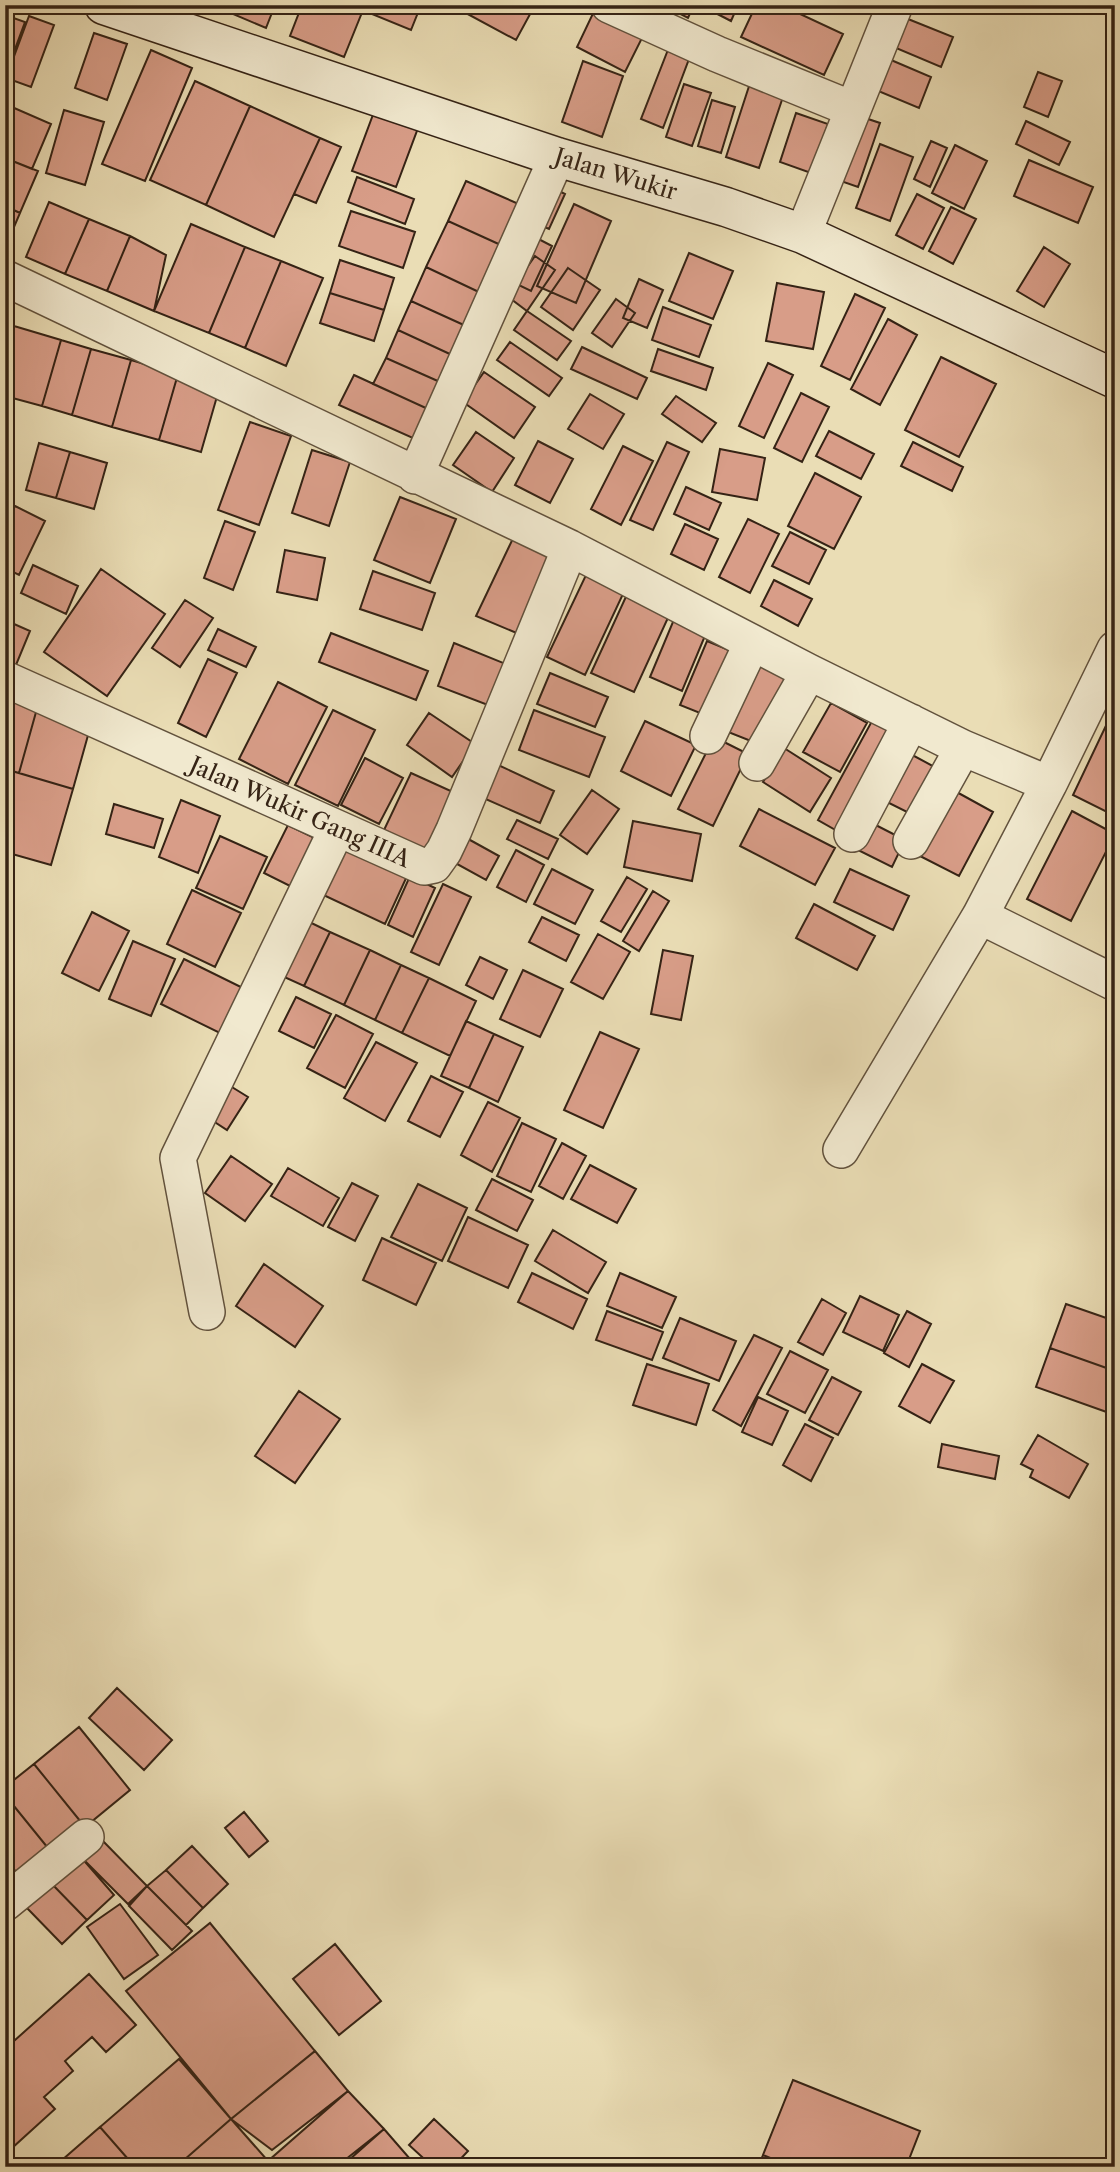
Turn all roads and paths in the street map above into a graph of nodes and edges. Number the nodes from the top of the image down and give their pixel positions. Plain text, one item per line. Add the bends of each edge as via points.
1 (609, 5) edge
2 (895, 5) edge
3 (114, 7) edge
4 (852, 109) junction
5 (557, 157) junction
6 (803, 234) junction
7 (5, 278) edge
8 (1115, 379) edge
9 (415, 476) junction
10 (570, 548) junction
11 (752, 643) junction
12 (1115, 649) edge
13 (809, 672) junction
14 (5, 679) edge
15 (1104, 699) edge
16 (911, 723) junction
17 (708, 736) dead end
18 (963, 748) junction
19 (757, 763) dead end
20 (1049, 785) junction
21 (337, 829) junction
22 (852, 834) dead end
23 (911, 841) dead end
24 (980, 916) junction
25 (1115, 983) edge
26 (841, 1150) dead end
27 (207, 1312) dead end
28 (86, 1837) dead end
29 (5, 1903) edge

1 - 4 street
2 - 4 street
3 - 5 street, Jalan Wukir
4 - 6 street
5 - 6 street, Jalan Wukir
5 - 9 street
6 - 8 street, Jalan Wukir
7 - 9 street
9 - 10 street
10 - 11 street
10 - 21 street, Jalan Wukir Gang IIIA via 454,830 434,865 424,867
11 - 13 street
11 - 17 street
12 - 15 street
13 - 16 street
13 - 19 street
14 - 21 street, Jalan Wukir Gang IIIA
15 - 20 street
16 - 18 street
16 - 22 street
18 - 20 street
18 - 23 street
20 - 24 street
21 - 27 street via 178,1158
24 - 25 street
24 - 26 street
28 - 29 street

